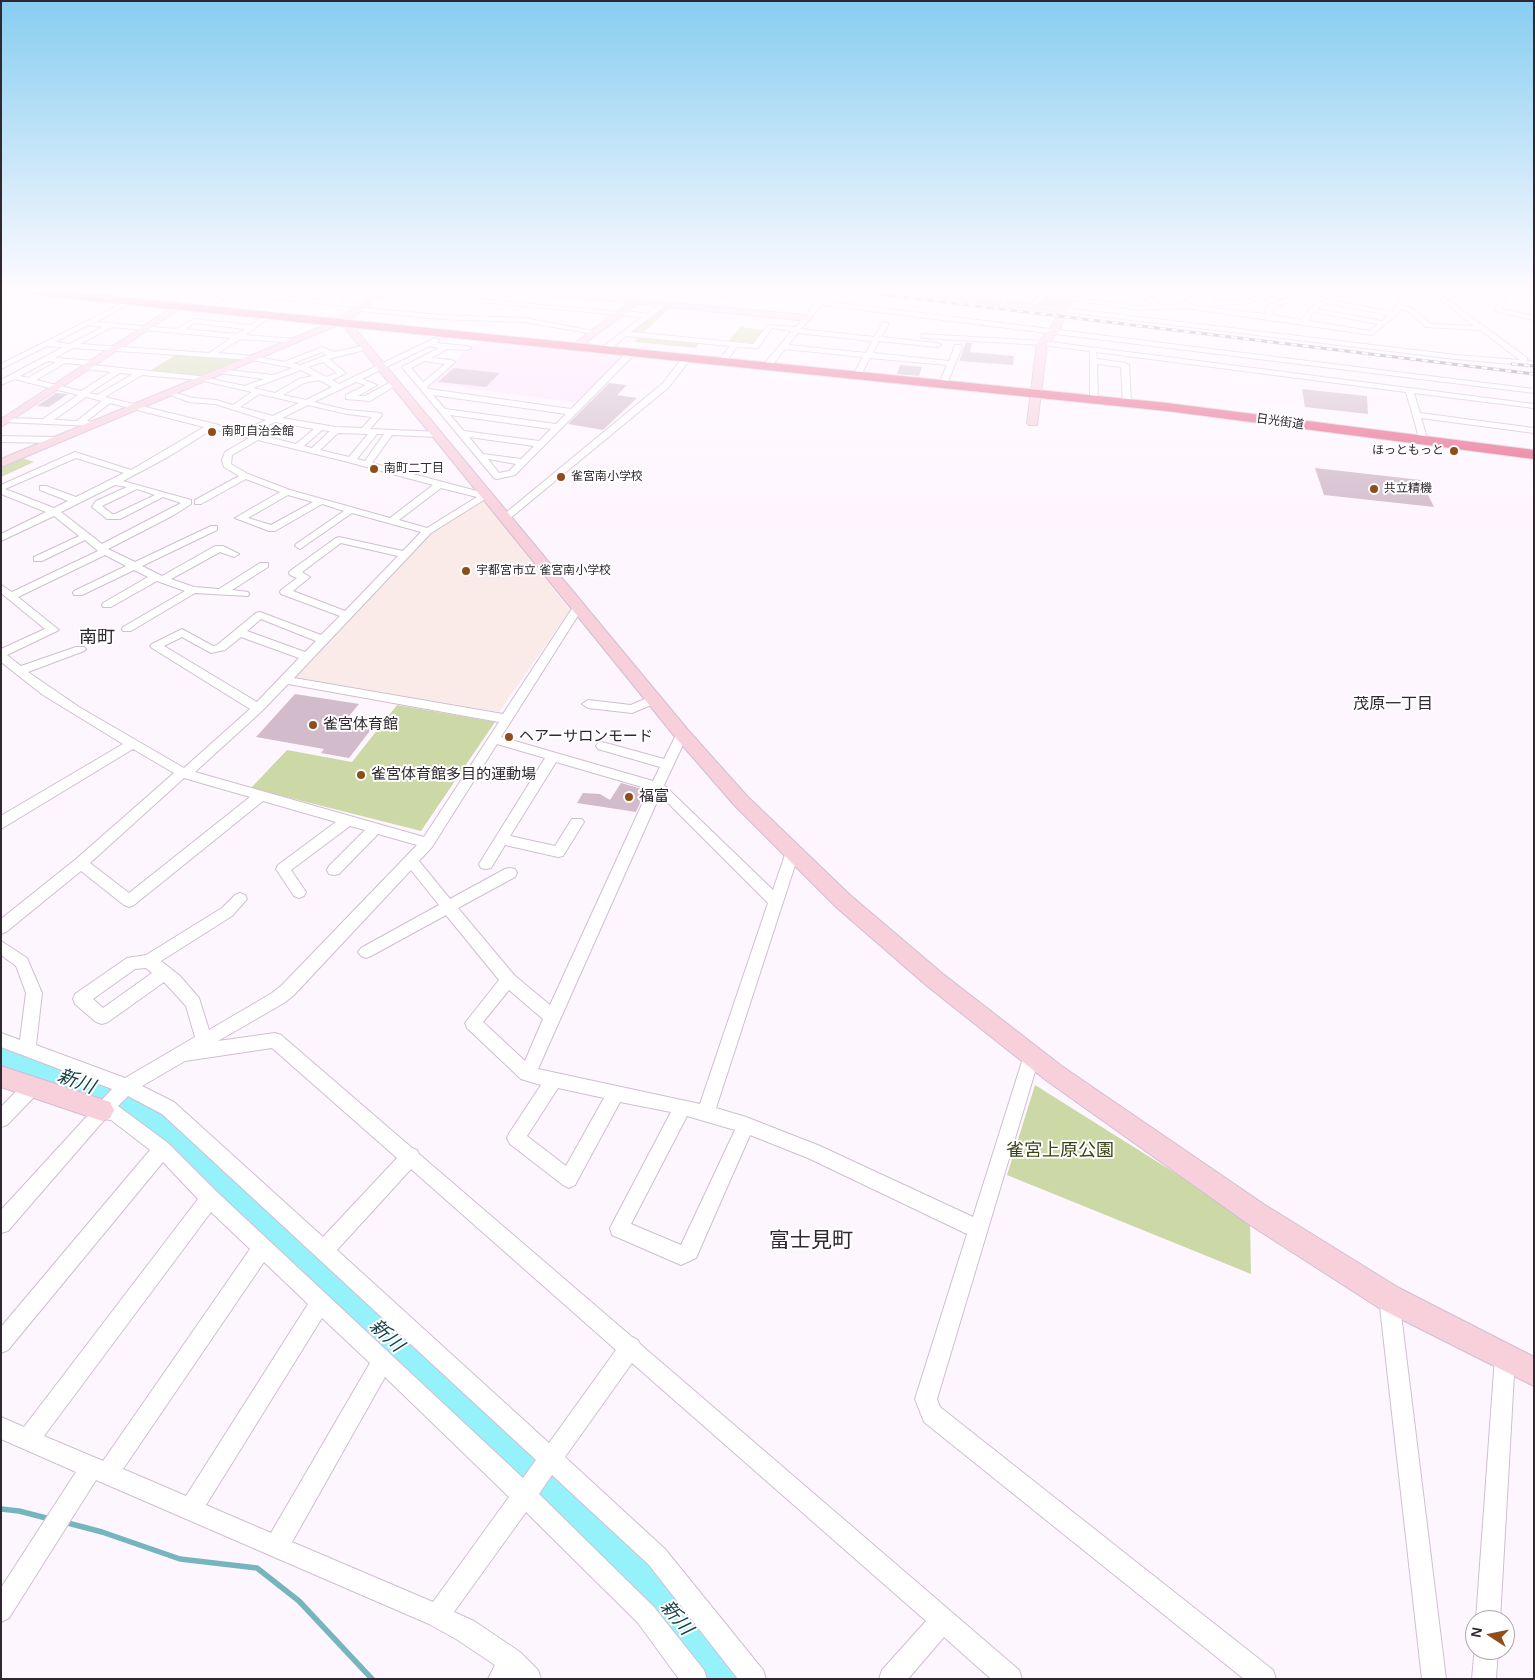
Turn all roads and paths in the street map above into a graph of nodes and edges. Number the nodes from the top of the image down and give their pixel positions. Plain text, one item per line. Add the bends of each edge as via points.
1 (24, 370) edge
2 (48, 370) edge
3 (78, 370) edge
4 (119, 370) edge
5 (124, 370) edge
6 (145, 370) edge
7 (223, 370) edge
8 (252, 370) edge
9 (270, 370) edge
10 (293, 370) edge
11 (307, 370) edge
12 (339, 370) edge
13 (388, 370) edge
14 (393, 370) edge
15 (395, 370) edge
16 (442, 370) edge
17 (614, 370) edge
18 (679, 370) edge
19 (811, 370) edge
20 (859, 370) edge
21 (948, 370) edge
22 (1039, 370) edge
23 (1093, 370) edge
24 (1125, 370) edge
25 (1256, 370) edge
26 (1344, 370) edge
27 (1380, 370) edge
28 (142, 372) junction
29 (219, 372) junction
30 (247, 374) junction
31 (1400, 374) junction
32 (856, 375) junction
33 (261, 376) junction
34 (12, 377) junction
35 (274, 378) junction
36 (202, 379) junction
37 (291, 379) dead end
38 (323, 379) junction
39 (354, 379) junction
40 (29, 382) junction
41 (1345, 382) junction
42 (1, 383) edge
43 (396, 383) junction
44 (943, 384) junction
45 (338, 387) junction
46 (56, 388) junction
47 (246, 388) junction
48 (423, 389) junction
49 (1408, 390) junction
50 (1534, 391) edge
51 (169, 393) junction
52 (268, 393) junction
53 (83, 394) junction
54 (1036, 394) junction
55 (98, 398) junction
56 (367, 398) junction
57 (1094, 400) junction
58 (108, 401) junction
59 (216, 402) junction
60 (308, 402) junction
61 (1127, 403) junction
62 (1534, 406) edge
63 (134, 407) junction
64 (234, 408) junction
65 (442, 411) junction
66 (248, 412) junction
67 (574, 412) junction
68 (1416, 416) junction
69 (273, 419) junction
70 (188, 420) junction
71 (3, 422) edge
72 (45, 422) junction
73 (337, 422) junction
74 (79, 423) junction
75 (1033, 423) dead end
76 (94, 424) junction
77 (211, 426) junction
78 (558, 427) junction
79 (377, 430) junction
80 (1534, 431) edge
81 (461, 433) junction
82 (243, 434) junction
83 (437, 434) junction
84 (256, 437) junction
85 (1, 439) edge
86 (55, 440) junction
87 (1424, 441) junction
88 (541, 444) junction
89 (298, 447) junction
90 (313, 451) junction
91 (1534, 455) edge
92 (482, 456) junction
93 (351, 460) junction
94 (523, 462) junction
95 (1, 463) edge
96 (367, 464) junction
97 (132, 473) junction
98 (245, 476) junction
99 (115, 482) junction
100 (439, 485) junction
101 (136, 486) junction
102 (43, 488) dead end
103 (4, 491) edge
104 (287, 492) junction
105 (163, 494) junction
106 (486, 496) junction
107 (1, 499) edge
108 (77, 501) junction
109 (321, 501) junction
110 (198, 502) dead end
111 (352, 509) junction
112 (55, 512) junction
113 (505, 518) junction
114 (392, 521) junction
115 (214, 528) dead end
116 (428, 531) junction
117 (86, 536) junction
118 (1, 538) edge
119 (300, 546) dead end
120 (104, 549) junction
121 (234, 554) dead end
122 (407, 555) junction
123 (38, 559) dead end
124 (132, 565) junction
125 (264, 565) dead end
126 (186, 566) junction
127 (200, 572) dead end
128 (159, 578) junction
129 (1, 588) edge
130 (193, 590) junction
131 (221, 592) junction
132 (78, 593) dead end
133 (244, 594) dead end
134 (11, 596) junction
135 (107, 605) dead end
136 (579, 606) junction
137 (347, 616) junction
138 (127, 629) dead end
139 (240, 633) junction
140 (323, 640) junction
141 (80, 649) dead end
142 (1, 654) edge
143 (307, 658) junction
144 (22, 670) junction
145 (285, 680) junction
146 (654, 699) junction
147 (588, 704) dead end
148 (258, 708) junction
149 (507, 719) junction
150 (682, 734) junction
151 (494, 739) junction
152 (132, 744) junction
153 (602, 746) dead end
154 (553, 756) junction
155 (668, 765) junction
156 (183, 774) junction
157 (657, 787) junction
158 (260, 796) junction
159 (348, 820) junction
160 (576, 822) dead end
161 (1, 824) edge
162 (376, 828) junction
163 (502, 839) junction
164 (427, 843) junction
165 (792, 853) junction
166 (411, 861) junction
167 (81, 863) junction
168 (486, 864) dead end
169 (334, 870) dead end
170 (510, 873) dead end
171 (299, 892) dead end
172 (240, 899) dead end
173 (776, 902) junction
174 (447, 906) junction
175 (1, 928) edge
176 (366, 952) dead end
177 (4, 954) edge
178 (149, 961) junction
179 (164, 973) junction
180 (508, 980) junction
181 (552, 1017) junction
182 (204, 1039) junction
183 (1, 1040) edge
184 (27, 1049) junction
185 (182, 1054) junction
186 (1032, 1055) junction
187 (527, 1074) junction
188 (1, 1076) edge
189 (554, 1079) junction
190 (32, 1087) junction
191 (616, 1092) junction
192 (114, 1097) junction
193 (683, 1107) junction
194 (706, 1113) junction
195 (1, 1119) edge
196 (746, 1125) junction
197 (162, 1149) junction
198 (411, 1156) junction
199 (210, 1198) junction
200 (1, 1224) edge
201 (977, 1229) junction
202 (263, 1248) junction
203 (323, 1251) junction
204 (1389, 1298) junction
205 (320, 1303) junction
206 (1, 1343) edge
207 (631, 1347) junction
208 (1505, 1358) junction
209 (382, 1362) junction
210 (1534, 1372) edge
211 (1, 1428) edge
212 (28, 1439) junction
213 (548, 1463) junction
214 (99, 1470) junction
215 (527, 1491) junction
216 (190, 1510) junction
217 (276, 1547) junction
218 (1, 1610) edge
219 (1489, 1610) edge
220 (437, 1616) junction
221 (942, 1620) junction
222 (1485, 1660) edge
223 (505, 1670) edge
224 (529, 1679) edge
225 (695, 1679) edge
226 (754, 1679) edge
227 (891, 1679) edge
228 (1010, 1679) edge
229 (1264, 1679) edge
230 (1434, 1679) edge
231 (1484, 1679) edge

1 - 34 street
2 - 40 street
3 - 46 street
4 - 53 street
5 - 28 street
6 - 28 street
7 - 29 street
8 - 30 street
9 - 33 street
10 - 35 street
11 - 38 street
12 - 38 street via 342,373
13 - 39 street
14 - 43 street
15 - 48 street
16 - 48 street
17 - 67 street
18 - 113 street via 666,385
19 - 32 highway, 日光街道
20 - 32 street
21 - 44 street
22 - 54 street
23 - 57 street
24 - 61 street
25 - 41 street
26 - 41 street
27 - 31 street
28 - 36 street
28 - 55 street
29 - 30 street
29 - 36 street
30 - 33 street
31 - 49 street
31 - 50 street
32 - 44 highway, 日光街道
33 - 35 street
34 - 40 street
34 - 42 street
35 - 47 street
36 - 47 street
36 - 51 street
37 - 52 street
38 - 45 street
38 - 52 street via 302,381
39 - 45 street
39 - 56 street via 373,385 349,397
40 - 46 street
41 - 49 street
43 - 56 street
43 - 83 street
44 - 54 highway, 日光街道
45 - 60 street
46 - 53 street
46 - 71 street
47 - 52 street
48 - 65 street
48 - 67 street
49 - 62 street
49 - 68 street
51 - 59 street via 192,400
51 - 63 street
52 - 60 street
52 - 64 street
52 - 66 street
53 - 55 street
53 - 72 street
54 - 57 highway, 日光街道
54 - 75 street
55 - 58 street
56 - 73 street
57 - 61 highway, 日光街道
58 - 63 street
58 - 74 street
59 - 64 street
59 - 70 street
60 - 69 street
60 - 73 street
61 - 87 highway, 日光街道
63 - 70 street
63 - 76 street
64 - 66 street
65 - 78 street
65 - 81 street
66 - 69 street
67 - 78 street
68 - 80 street
68 - 87 street
69 - 73 street
69 - 82 street
70 - 77 street
71 - 72 street
72 - 74 street
73 - 79 street
73 - 79 street via 378,415
73 - 89 street
73 - 90 street
74 - 76 street
76 - 86 street
77 - 82 street
77 - 97 street
78 - 88 street
79 - 83 street
79 - 93 street
79 - 96 street
81 - 88 street
81 - 92 street
82 - 84 street
83 - 106 street
84 - 89 street
84 - 98 street via 228,454 226,460 227,465
85 - 86 street
86 - 95 street
87 - 91 highway, 日光街道
88 - 94 street
89 - 90 street
90 - 93 street
92 - 94 street
92 - 94 street via 497,476 512,474
93 - 96 street
96 - 100 street
97 - 99 street
97 - 103 street via 75,454
98 - 104 street
98 - 110 street
99 - 101 street
99 - 108 street
100 - 106 street
100 - 114 street
101 - 105 street
101 - 105 street via 99,503 97,507 110,517 117,517
102 - 108 street
103 - 107 street
103 - 112 street
104 - 109 street
104 - 109 street via 240,518 272,529
105 - 120 street via 188,502
106 - 113 street
106 - 116 street
108 - 112 street
109 - 111 street
111 - 114 street
111 - 119 street
112 - 117 street
112 - 118 street
113 - 136 street
114 - 116 street
115 - 124 street
116 - 122 street
117 - 120 street
117 - 123 street
120 - 124 street
120 - 134 street
121 - 126 street via 220,548
122 - 137 street
122 - 137 street via 339,540 294,573 304,577 285,592
124 - 128 street
124 - 132 street
125 - 131 street
126 - 127 street
126 - 128 street
128 - 130 street
128 - 135 street
129 - 134 street
130 - 131 street
130 - 138 street
131 - 133 street
134 - 142 street via 52,630
136 - 146 street
136 - 149 street
137 - 140 street
139 - 140 street via 260,615
139 - 143 street
139 - 148 street via 221,648 211,650 182,632 156,646
140 - 143 street
141 - 144 street
142 - 144 street
143 - 145 street
144 - 152 street via 47,692
145 - 148 street
145 - 149 street
146 - 147 street via 632,709
146 - 150 street
148 - 156 street
149 - 151 street
150 - 155 street
150 - 165 street
151 - 154 street
151 - 164 street
152 - 156 street
152 - 161 street
153 - 155 street
154 - 157 street
154 - 163 street
155 - 157 street
156 - 158 street
156 - 167 street
157 - 173 street
157 - 181 street
158 - 159 street
158 - 167 street via 128,901
159 - 162 street
159 - 171 street via 283,869
160 - 163 street via 558,852
162 - 164 street
162 - 169 street
163 - 168 street
164 - 166 street
165 - 173 street
165 - 186 street via 935,980
166 - 174 street
166 - 182 street via 288,990
167 - 175 street
170 - 174 street
172 - 178 street via 227,912
173 - 194 street
174 - 176 street
174 - 180 street
177 - 184 street via 22,962 34,992
178 - 179 street
178 - 179 street via 132,963 81,1000 102,1017
179 - 182 street via 193,1003
180 - 181 street
180 - 187 street via 473,1023
181 - 187 street
182 - 185 street
183 - 184 street
184 - 192 street
185 - 192 street
185 - 198 street via 275,1040
186 - 201 street
186 - 204 street via 1108,1113
187 - 189 street
188 - 190 street
189 - 191 street
189 - 191 street via 516,1138 569,1179
190 - 192 street
190 - 195 street
191 - 193 street
192 - 197 street via 115,1113
192 - 200 street
192 - 203 street via 168,1108
193 - 194 street
193 - 196 street via 619,1228 681,1255 689,1251
194 - 196 street
196 - 201 street via 814,1152
197 - 199 street
197 - 206 street
198 - 203 street
198 - 207 street
199 - 202 street
199 - 212 street
201 - 229 street via 926,1400 932,1414
202 - 205 street
202 - 214 street
203 - 213 street
204 - 208 street
204 - 230 street
205 - 209 street
205 - 216 street
207 - 213 street
207 - 221 street
208 - 210 street
208 - 219 street
209 - 215 street
209 - 217 street
211 - 212 street
212 - 214 street
213 - 215 street
213 - 226 street via 657,1558
214 - 216 street
214 - 218 street
215 - 220 street
215 - 225 street via 646,1615
216 - 217 street
217 - 220 street
220 - 223 street via 465,1630
221 - 227 street
221 - 228 street
222 - 231 street
223 - 224 street

